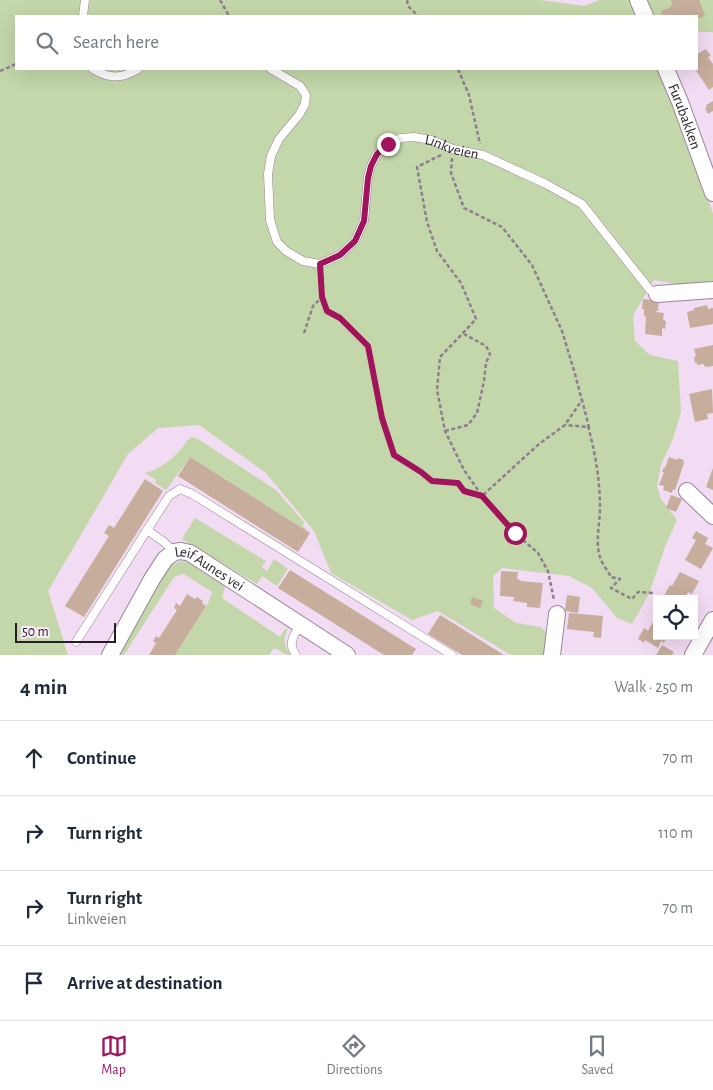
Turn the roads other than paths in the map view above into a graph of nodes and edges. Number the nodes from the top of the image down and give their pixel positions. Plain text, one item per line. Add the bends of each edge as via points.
1 (85, 0) edge
2 (638, 0) edge
3 (83, 15) edge
4 (645, 15) edge
5 (95, 70) edge
6 (136, 70) edge
7 (273, 70) edge
8 (666, 70) edge
9 (713, 194) edge
10 (713, 290) edge
11 (657, 294) joint
12 (687, 491) dead end
13 (713, 516) edge
14 (147, 530) junction
15 (174, 552) junction
16 (557, 614) road end
17 (713, 620) edge
18 (300, 625) junction
19 (76, 642) dead end
20 (110, 655) edge
21 (296, 655) edge
22 (347, 655) edge
23 (452, 655) edge
24 (552, 655) edge
25 (692, 655) edge

1 - 3 lane
2 - 4 street
5 - 6 lane via 115,77
7 - 11 lane, Linkveien via 300,86 306,95 299,115 279,139 271,156 268,174 270,220 277,242 303,261 320,264 340,255 355,241 364,221 368,178 377,154 401,138 414,137 482,155 582,204 650,290
8 - 9 street, Furubakken
10 - 11 street, Linkveien
12 - 13 street
14 - 15 lane
14 - 19 lane
14 - 23 lane via 169,496 180,489
15 - 18 street, Leif Aunes vei via 190,553
15 - 20 street, Leif Aunes vei via 165,559 152,579
16 - 24 street
17 - 25 street
18 - 21 lane via 292,645
18 - 22 street, Leif Aunes vei

